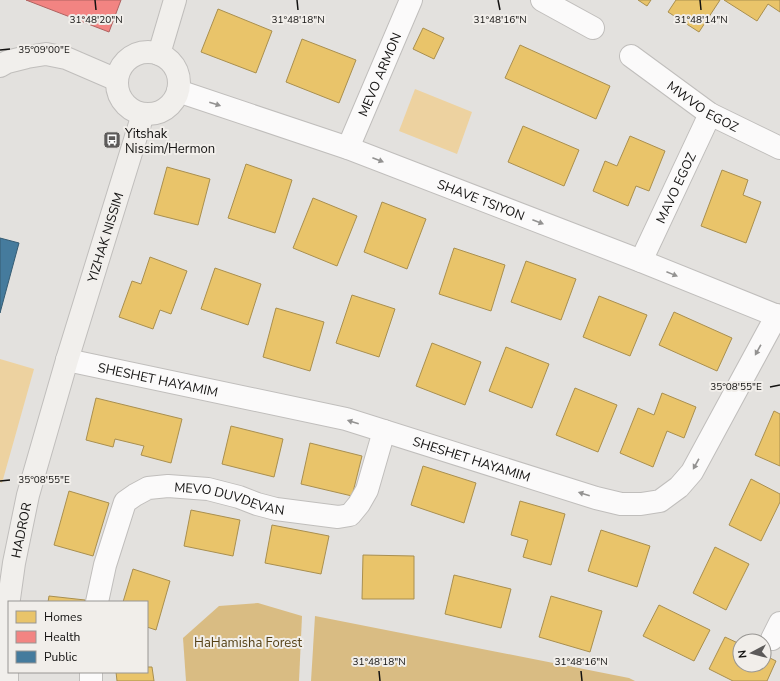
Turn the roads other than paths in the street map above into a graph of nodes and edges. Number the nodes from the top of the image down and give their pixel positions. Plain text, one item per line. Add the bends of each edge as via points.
1 (175, 0) edge
2 (411, 0) edge
3 (542, 0) edge
4 (594, 28) dead end
5 (159, 54) junction
6 (631, 56) dead end
7 (0, 66) edge
8 (117, 80) junction
9 (178, 91) junction
10 (143, 114) junction
11 (710, 114) junction
12 (348, 148) junction
13 (780, 148) edge
14 (641, 261) junction
15 (778, 316) edge
16 (67, 360) junction
17 (384, 431) junction
18 (7, 563) edge
19 (97, 601) edge
20 (6, 681) edge

1 - 5 street
2 - 12 street, MEVO ARMON
3 - 4 street
5 - 8 street via 145,52 131,57 119,71
5 - 9 street via 176,69
6 - 11 street, MWVO EGOZ
7 - 8 street via 27,56 46,54 66,58
8 - 10 street via 119,96 123,103
9 - 10 street via 169,107 161,112
9 -> 12 street, SHAVE TSIYON
10 - 16 street, YIZHAK NISSIM
11 - 13 street, MWVO EGOZ
11 - 14 street, MAVO EGOZ
12 -> 14 street, SHAVE TSIYON
14 -> 15 street, SHAVE TSIYON
15 -> 17 street, SHESHET HAYAMIM via 692,472 660,501 621,504 603,500
17 -> 16 street, SHESHET HAYAMIM via 346,420
16 - 18 street, HADROR
17 - 19 street, MEVO DUVDEVAN via 367,490 350,515 338,517 276,509 239,496 208,489 168,486 148,488 135,495 125,502 105,565
18 - 20 street, HADROR

